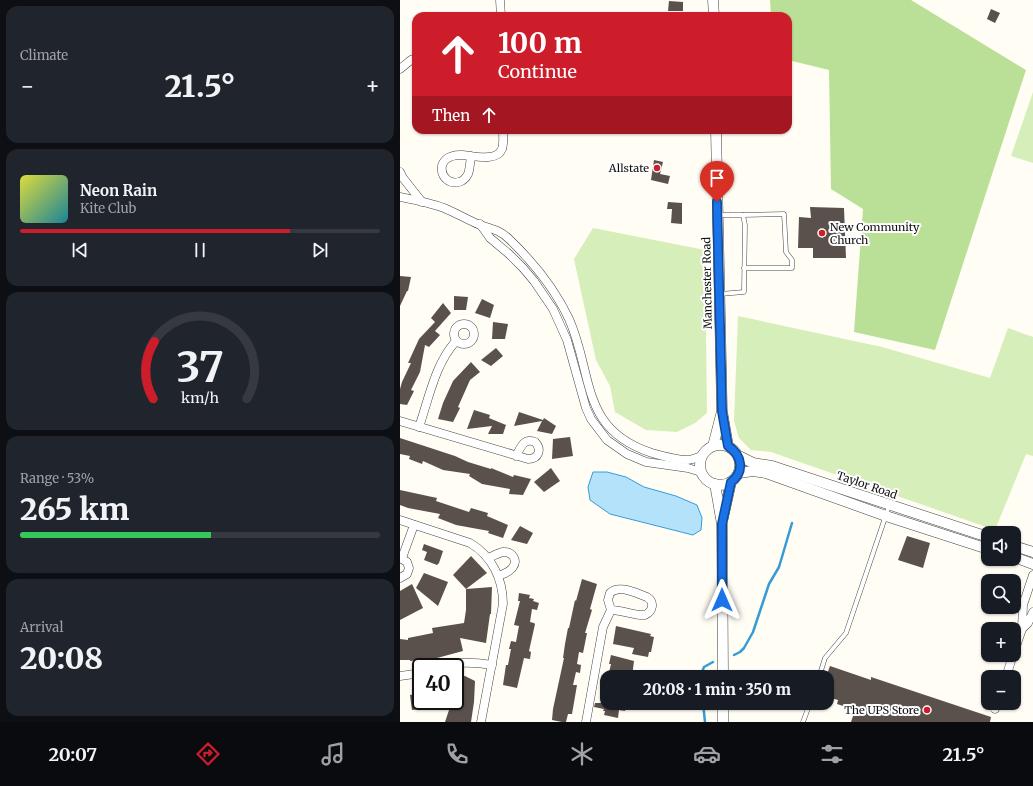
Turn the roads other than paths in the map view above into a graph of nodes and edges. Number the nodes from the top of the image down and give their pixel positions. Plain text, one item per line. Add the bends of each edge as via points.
1 (500, 0) edge
2 (713, 0) edge
3 (501, 12) edge
4 (714, 12) edge
5 (412, 60) edge
6 (400, 69) edge
7 (503, 134) edge
8 (716, 134) edge
9 (471, 156) dead end
10 (400, 172) edge
11 (400, 197) edge
12 (422, 202) junction
13 (718, 215) junction
14 (743, 215) junction
15 (744, 268) junction
16 (719, 294) junction
17 (456, 341) dead end
18 (586, 395) junction
19 (722, 411) junction
20 (400, 421) edge
21 (420, 427) junction
22 (713, 446) junction
23 (728, 446) junction
24 (516, 456) dead end
25 (702, 456) junction
26 (739, 456) junction
27 (701, 472) junction
28 (739, 473) junction
29 (731, 482) junction
30 (715, 484) junction
31 (889, 505) junction
32 (886, 516) junction
33 (400, 520) edge
34 (722, 524) junction
35 (414, 525) junction
36 (981, 536) edge
37 (981, 547) edge
38 (1021, 548) edge
39 (1033, 552) edge
40 (401, 558) edge
41 (488, 558) junction
42 (1021, 560) edge
43 (1033, 564) edge
44 (1033, 575) edge
45 (499, 576) junction
46 (400, 578) edge
47 (611, 610) junction
48 (1033, 612) edge
49 (1022, 629) junction
50 (1021, 632) edge
51 (464, 662) edge
52 (492, 665) junction
53 (723, 670) edge
54 (821, 670) edge
55 (412, 674) edge
56 (400, 676) edge
57 (723, 710) edge
58 (807, 710) edge
59 (481, 722) edge
60 (586, 722) edge
61 (723, 722) edge
62 (803, 722) edge

1 - 3 street
2 - 4 street
5 - 6 street
7 - 9 street via 499,154 489,157
8 - 13 street, Manchester Road
10 - 12 street
11 - 12 street
12 - 18 street via 445,208 496,229 508,238 551,287 569,320 580,354
13 - 14 lane
13 - 16 street, Manchester Road
14 - 15 lane
14 - 15 lane via 784,214 786,252 792,260 792,268
15 - 16 lane via 744,292
16 - 19 street, Manchester Road
17 - 21 street via 441,361
18 - 25 street via 606,423 636,447 675,459 688,460
18 - 27 street via 591,420 607,440 619,449 646,462
19 - 22 street, Manchester Road
19 - 23 street, Manchester Road
20 - 21 street
21 - 24 street
22 - 23 street
22 - 25 street
23 - 26 street
25 - 27 street
26 - 28 street
26 - 31 street, Taylor Road via 753,463 772,466
27 - 30 street via 709,482
28 - 29 street
28 - 32 street, Taylor Road via 766,473
29 - 30 street via 723,486
29 - 34 street
30 - 34 street
31 - 32 lane
31 - 36 street, Taylor Road
32 - 37 street, Taylor Road
32 - 54 lane via 846,634 825,658
33 - 35 street
34 - 53 street
35 - 40 street
35 - 41 street via 470,544
38 - 39 street
40 - 46 street via 407,562 409,568 407,574
41 - 45 street
41 - 45 street via 501,552 512,554 514,557 512,569
42 - 43 street
44 - 49 street via 1023,605
45 - 52 street via 503,604
47 - 47 street via 609,596 613,590 619,589 647,597 652,604 651,610 645,615
47 - 60 street via 603,627
48 - 49 street
49 - 50 street
51 - 52 street
52 - 59 street
55 - 56 street
57 - 61 street
58 - 62 lane

